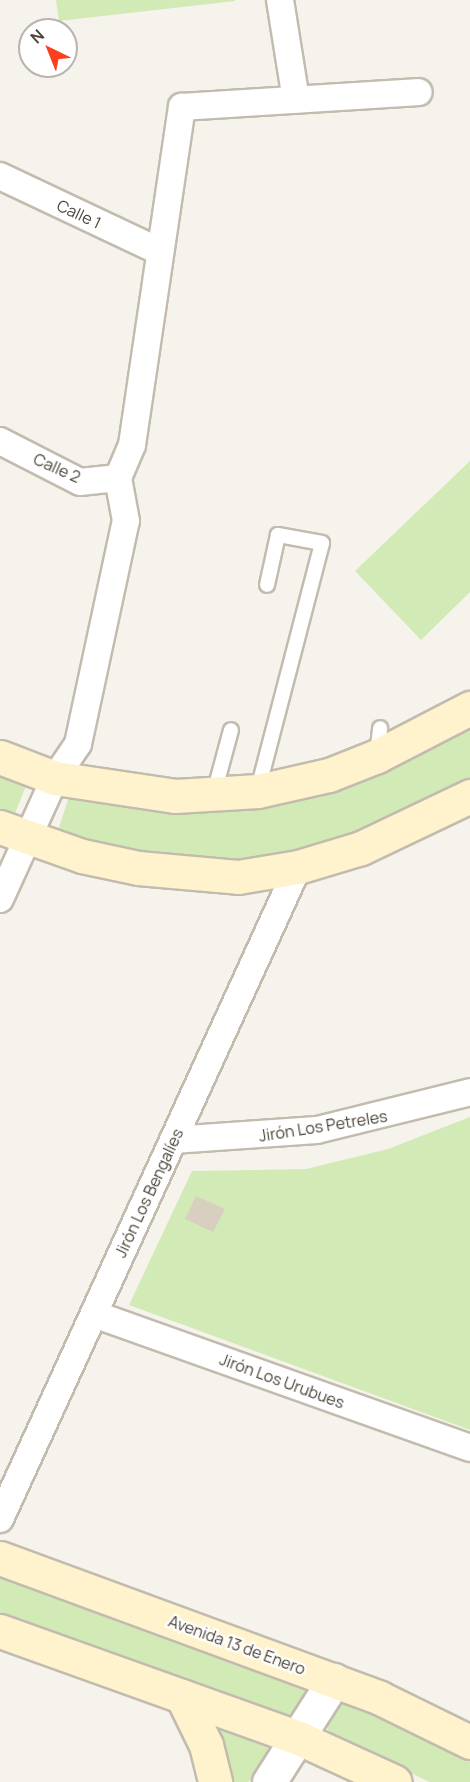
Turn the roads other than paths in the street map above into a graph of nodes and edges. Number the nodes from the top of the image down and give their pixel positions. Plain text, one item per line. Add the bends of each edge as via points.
1 (280, 0) edge
2 (419, 92) dead end
3 (296, 100) junction
4 (0, 176) edge
5 (159, 251) junction
6 (0, 441) edge
7 (118, 478) junction
8 (267, 585) dead end
9 (470, 708) edge
10 (231, 730) dead end
11 (0, 758) edge
12 (55, 778) junction
13 (258, 791) junction
14 (214, 795) junction
15 (470, 796) edge
16 (14, 832) edge
17 (298, 867) junction
18 (0, 899) edge
19 (470, 1092) edge
20 (173, 1140) junction
21 (93, 1314) junction
22 (470, 1448) edge
23 (0, 1519) edge
24 (0, 1558) edge
25 (0, 1631) edge
26 (333, 1680) junction
27 (182, 1696) junction
28 (301, 1739) junction
29 (470, 1742) edge
30 (215, 1782) edge
31 (269, 1782) edge
32 (395, 1782) edge

1 - 3 street
2 - 3 street
3 - 5 street via 182,107
4 - 5 street, Calle 1
5 - 7 street via 132,445
6 - 7 street, Calle 2 via 80,482
7 - 12 street via 126,521 78,744
8 - 13 lane via 278,535 322,543
9 - 13 main road
10 - 14 lane
11 - 12 main road
12 - 14 main road via 175,796
12 - 16 street
13 - 14 main road
15 - 17 main road via 361,848
16 - 17 main road via 82,856 184,876 238,877
16 - 18 street
17 - 20 street, Jirón Los Bengalíes
19 - 20 street, Jirón Los Petreles via 316,1130
20 - 21 street, Jirón Los Bengalíes
21 - 22 street, Jirón Los Urubues
21 - 23 street, Jirón Los Bengalíes
24 - 26 main road, Avenida 13 de Enero
25 - 27 main road
26 - 28 street
26 - 29 main road, Avenida 13 de Enero
27 - 28 main road
27 - 30 main road via 206,1744
28 - 31 street
28 - 32 main road

